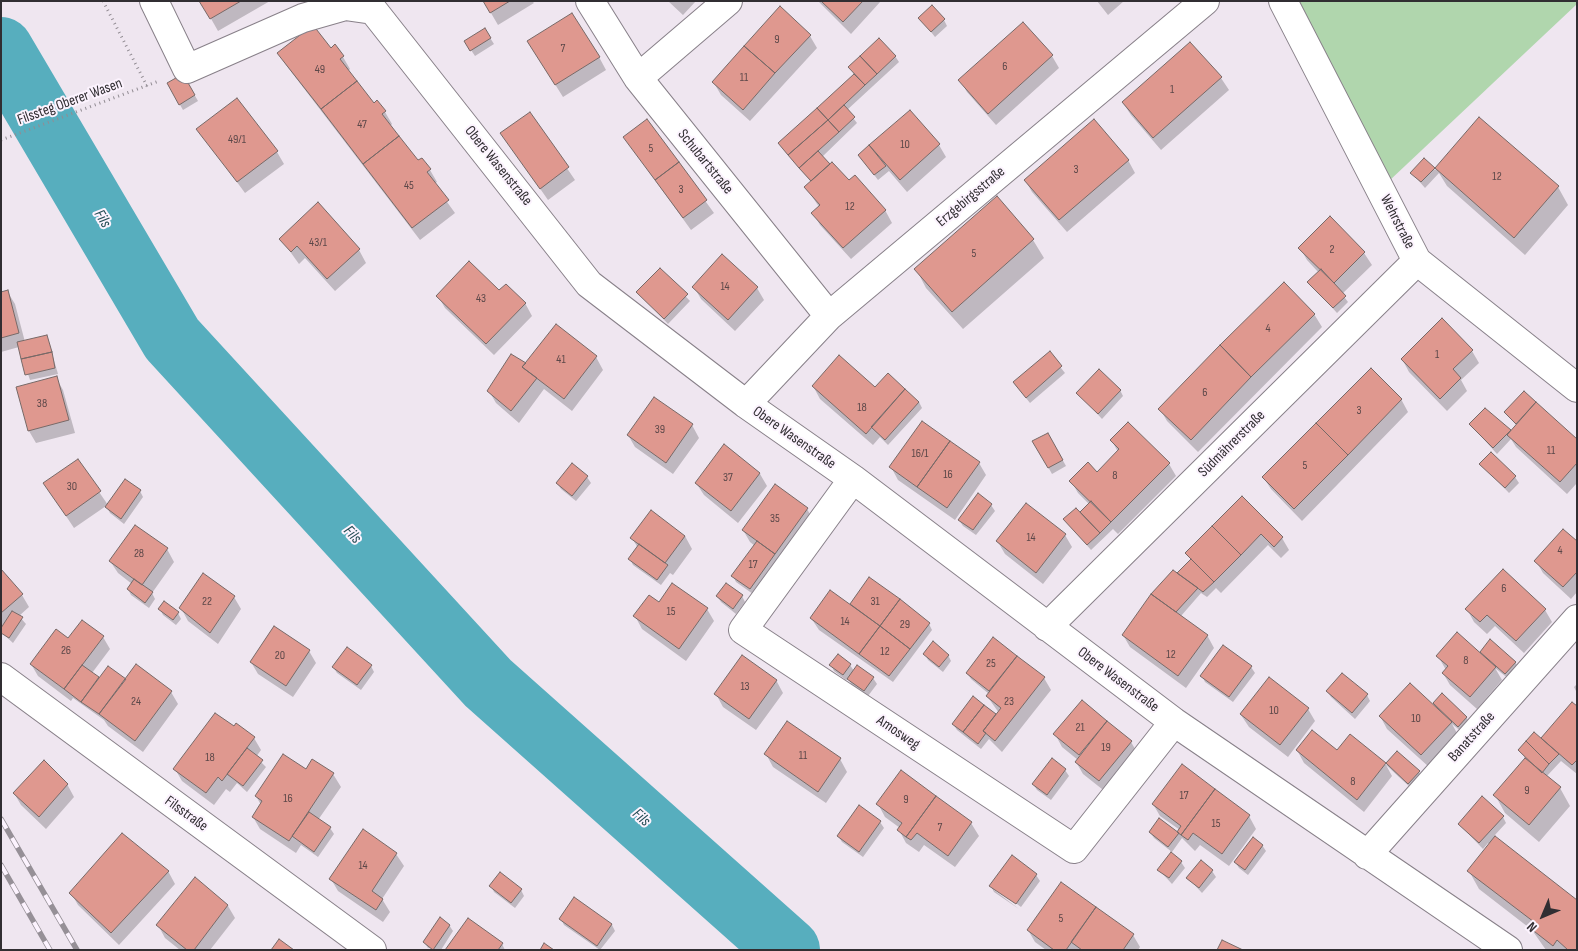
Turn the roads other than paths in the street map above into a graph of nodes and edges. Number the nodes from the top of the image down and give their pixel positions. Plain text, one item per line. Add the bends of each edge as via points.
1 (154, 1) edge
2 (590, 1) edge
3 (728, 1) edge
4 (1205, 1) edge
5 (1283, 1) edge
6 (638, 78) junction
7 (1417, 261) junction
8 (829, 316) junction
9 (1577, 388) edge
10 (746, 404) junction
11 (853, 479) junction
12 (1577, 619) edge
13 (1047, 626) junction
14 (1, 677) edge
15 (1174, 722) junction
16 (1367, 855) junction
17 (372, 950) edge
18 (1508, 950) edge

1 - 10 street, Obere Wasenstraße via 187,69 303,18 345,6 373,10 589,284
2 - 6 street, Schubartstraße
3 - 6 street
4 - 8 street, Erzgebirgsstraße
5 - 7 street, Wehrstraße
6 - 8 street, Schubartstraße
7 - 9 street, Wehrstraße
7 - 13 street, Südmährerstraße
8 - 10 street, Erzgebirgsstraße
10 - 11 street, Obere Wasenstraße
11 - 13 street, Obere Wasenstraße
11 - 15 street, Amosweg via 743,630 1074,848
12 - 16 street, Banatstraße
13 - 15 street, Obere Wasenstraße
14 - 17 street, Filsstraße
15 - 16 street, Obere Wasenstraße
16 - 18 street, Obere Wasenstraße

